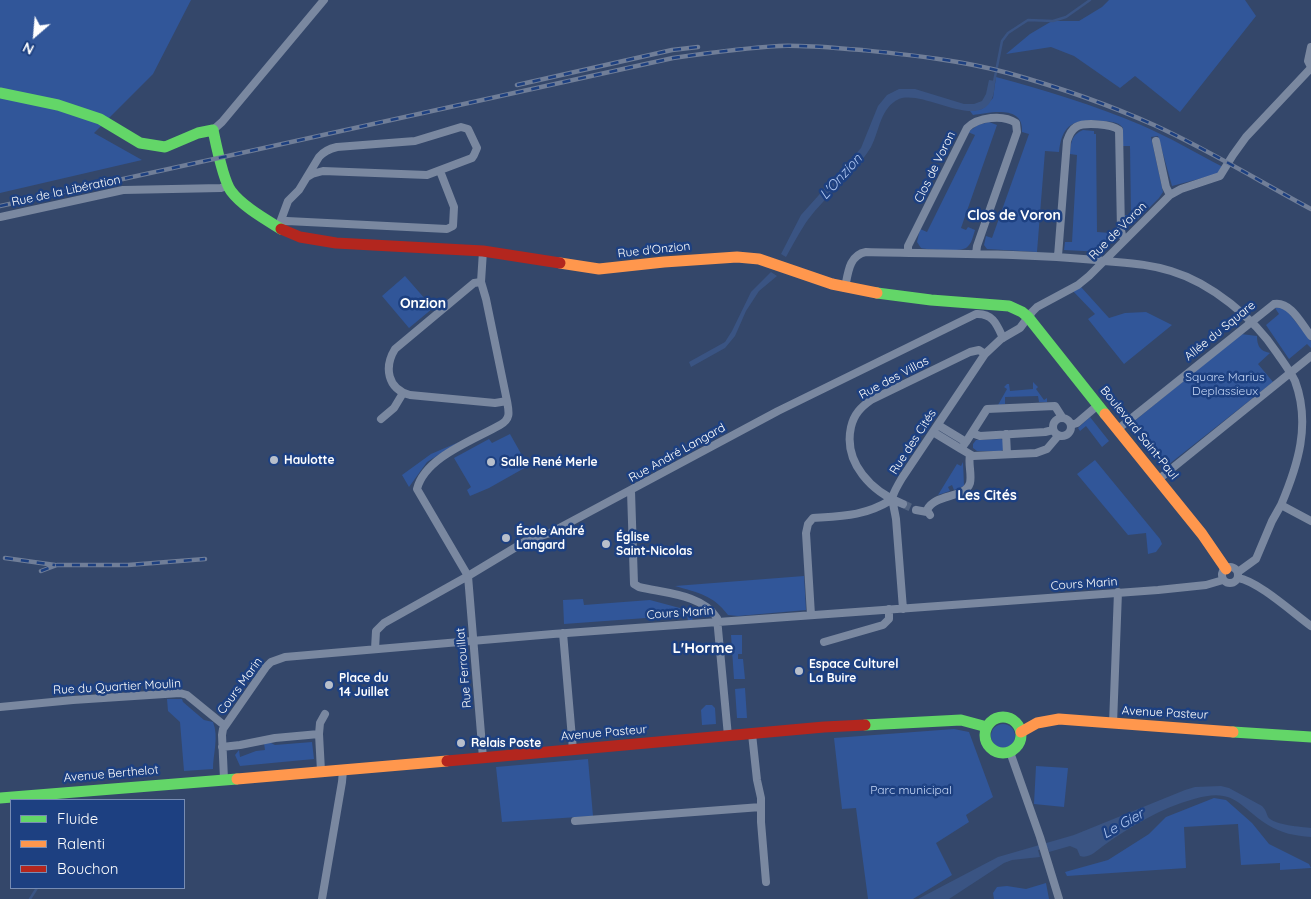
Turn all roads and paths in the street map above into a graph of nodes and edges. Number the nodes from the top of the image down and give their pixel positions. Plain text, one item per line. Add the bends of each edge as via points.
1 (324, 0) edge
2 (1311, 46) edge
3 (1311, 67) edge
4 (0, 93) edge
5 (213, 130) junction
6 (1156, 140) dead end
7 (440, 170) junction
8 (307, 177) junction
9 (228, 186) junction
10 (1170, 195) junction
11 (0, 216) edge
12 (279, 226) junction
13 (1125, 240) junction
14 (483, 251) junction
15 (908, 253) junction
16 (976, 254) junction
17 (1058, 256) junction
18 (1104, 261) junction
19 (481, 282) junction
20 (845, 288) junction
21 (1028, 317) junction
22 (1251, 321) junction
23 (1311, 336) edge
24 (1004, 338) junction
25 (985, 354) junction
26 (1311, 356) edge
27 (1290, 373) junction
28 (403, 393) junction
29 (508, 401) junction
30 (1098, 405) junction
31 (1062, 418) junction
32 (381, 419) dead end
33 (1071, 425) junction
34 (936, 428) junction
35 (1118, 429) junction
36 (972, 433) junction
37 (1055, 433) junction
38 (1006, 434) junction
39 (963, 446) junction
40 (1007, 454) junction
41 (970, 455) junction
42 (1159, 479) junction
43 (631, 491) junction
44 (892, 500) junction
45 (903, 504) tunnel mouth
46 (1281, 504) junction
47 (916, 510) dead end
48 (1311, 521) edge
49 (1225, 574) junction
50 (1238, 575) junction
51 (468, 576) junction
52 (1118, 592) junction
53 (890, 609) junction
54 (903, 609) junction
55 (811, 615) junction
56 (717, 622) junction
57 (1311, 626) edge
58 (564, 634) junction
59 (473, 641) junction
60 (824, 642) dead end
61 (375, 649) junction
62 (0, 706) edge
63 (325, 714) dead end
64 (1113, 724) junction
65 (225, 726) junction
66 (987, 727) junction
67 (1021, 732) junction
68 (319, 734) junction
69 (752, 734) junction
70 (728, 736) junction
71 (1311, 737) edge
72 (222, 747) junction
73 (573, 750) junction
74 (1010, 752) junction
75 (483, 758) junction
76 (343, 770) junction
77 (321, 772) junction
78 (224, 779) junction
79 (0, 798) edge
80 (761, 807) junction
81 (575, 821) dead end
82 (766, 882) dead end
83 (322, 899) edge
84 (1059, 899) edge

1 - 5 street
2 - 3 street via 1308,61
3 - 10 street, Rue de Voron via 1246,137 1220,176
4 - 5 street via 100,119 140,143 166,147
5 - 9 street, Rue d'Onzion
6 - 10 street
7 - 8 street via 419,176 323,171
7 - 8 street via 474,155 476,148 465,127 415,141 329,149 318,157
7 - 12 street via 454,207 453,226 447,229 287,221
8 - 12 street via 290,198
9 - 11 street, Rue de la Libération via 113,191
9 - 12 street, Rue d'Onzion via 242,202
10 - 13 street, Rue de Voron
12 - 14 street, Rue d'Onzion via 300,237 336,243
13 - 17 street via 1120,230 1119,130 1114,126 1080,125 1072,130 1067,140
13 - 18 street, Rue de Voron
14 - 19 street
14 - 20 street, Rue d'Onzion via 599,268 731,257 759,259
15 - 16 street
15 - 16 street, Clos de Voron via 908,246 967,128 980,120 1008,119 1016,123 1017,132
15 - 20 street via 866,252 857,255 850,264
16 - 17 street
17 - 18 street
18 - 21 street, Rue de Voron via 1078,284 1043,303
18 - 22 street via 1149,264 1173,271 1221,297
19 - 28 street via 474,283 395,349 389,362 389,374
19 - 29 street
20 - 21 street, Rue d'Onzion via 1009,306
21 - 24 street, Rue des Cités via 1020,328
21 - 30 street, Boulevard Saint-Paul
22 - 23 street, Allée du Square via 1271,306 1282,304 1289,308
22 - 27 street
22 - 35 street, Allée du Square
24 - 25 street, Rue des Cités
24 - 43 street, Rue André Langard via 991,317 983,314 972,316 769,415
25 - 34 street, Rue des Cités
25 - 44 street, Rue des Villas via 979,350 970,352 872,400 857,412 850,433 853,459 861,474
26 - 27 street
27 - 42 street
27 - 46 street via 1302,404 1304,436 1301,455
28 - 29 street via 495,403
28 - 32 street via 394,408
29 - 51 street via 509,416 505,423 437,460 417,486 417,492
30 - 33 street
30 - 35 street, Boulevard Saint-Paul
31 - 33 street
31 - 36 street via 1055,406 987,410
31 - 37 street via 1054,421
33 - 37 street via 1064,436
34 - 39 street
34 - 44 street, Rue des Cités via 902,478
35 - 42 street, Boulevard Saint-Paul
36 - 38 street via 980,436
36 - 39 street
37 - 38 street
37 - 40 street via 1055,441 1040,452
38 - 40 street
39 - 41 street
40 - 41 street
41 - 47 street via 968,486 932,503 928,514
42 - 49 street, Boulevard Saint-Paul via 1202,534
43 - 51 street, Rue André Langard via 550,534 526,542
43 - 56 street via 634,584 694,600 713,613
44 - 45 street, Rue des Villas
44 - 54 street
44 - 55 street via 860,514 813,518 808,524
46 - 48 street
46 - 50 street via 1256,559
49 - 50 street via 1232,567
49 - 50 street, Cours Marin via 1230,583 1235,582
49 - 52 street, Cours Marin via 1206,586
50 - 57 street
51 - 59 street, Rue Ferrouillat
51 - 61 street, Rue André Langard via 384,623 376,631
52 - 54 street, Cours Marin
52 - 64 street
53 - 54 street, Cours Marin
53 - 55 street, Cours Marin
53 - 60 street via 889,619 883,625
55 - 56 street, Cours Marin
56 - 58 street, Cours Marin
56 - 70 street
58 - 59 street, Cours Marin
58 - 73 street
59 - 61 street, Cours Marin
59 - 75 street, Rue Ferrouillat
61 - 65 street, Cours Marin via 278,658 266,667
62 - 65 street, Rue du Quartier Moulin via 180,693 187,695
63 - 68 street
64 - 67 street, Avenue Pasteur via 1050,719 1036,722
64 - 71 street, Avenue Pasteur
65 - 72 street, Cours Marin
66 - 67 street via 995,719 1006,717 1016,722
66 - 69 street, Avenue Pasteur via 960,720
66 - 74 street via 985,738 991,748 1002,753
67 - 74 street via 1020,743
68 - 72 street
68 - 77 street
69 - 70 street, Avenue Pasteur
69 - 80 street
70 - 73 street, Avenue Pasteur
72 - 78 street, Cours Marin
73 - 75 street, Avenue Pasteur
74 - 84 street
75 - 76 street, Avenue Pasteur
76 - 77 street, Avenue Pasteur
76 - 83 street
77 - 78 street, Avenue Pasteur
78 - 79 street, Avenue Berthelot
80 - 81 street
80 - 82 street

